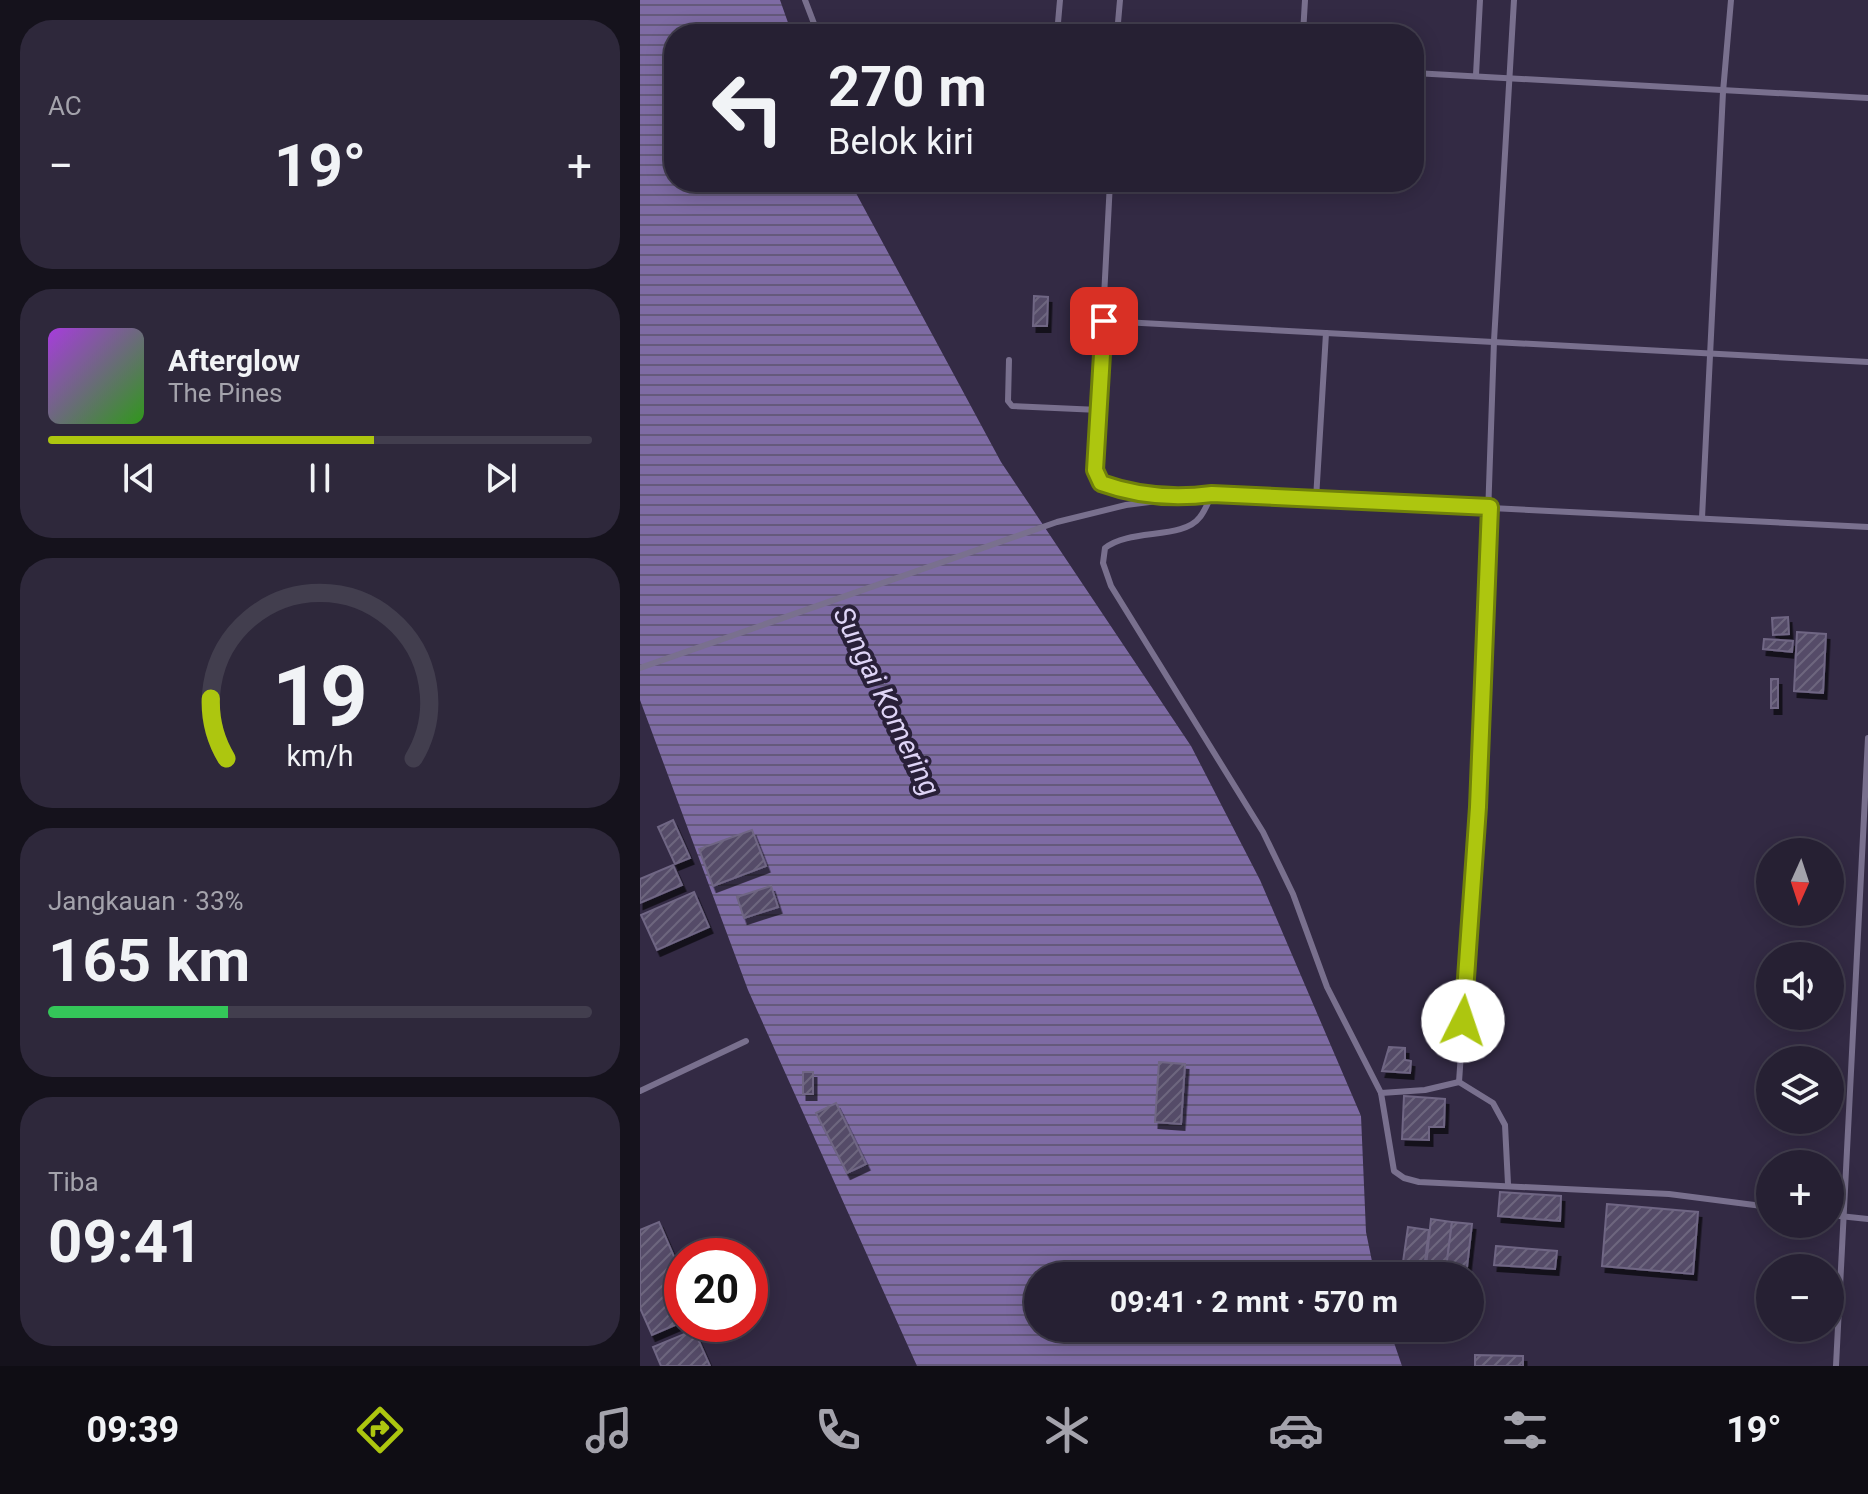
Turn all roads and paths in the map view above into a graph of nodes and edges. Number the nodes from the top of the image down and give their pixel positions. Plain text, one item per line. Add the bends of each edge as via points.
1 (805, 0) edge
2 (1060, 0) edge
3 (1120, 0) edge
4 (1305, 0) edge
5 (1480, 0) edge
6 (1514, 0) edge
7 (1731, 0) edge
8 (814, 24) edge
9 (1058, 24) edge
10 (1118, 24) edge
11 (1304, 24) edge
12 (1424, 73) edge
13 (1476, 75) junction
14 (1511, 78) junction
15 (1723, 92) junction
16 (1868, 98) edge
17 (1110, 192) edge
18 (1104, 321) junction
19 (1326, 333) junction
20 (1494, 341) junction
21 (1710, 352) junction
22 (1009, 360) dead end
23 (1868, 362) edge
24 (1099, 410) junction
25 (1212, 494) junction
26 (1179, 498) junction
27 (1316, 499) junction
28 (1490, 507) junction
29 (1702, 518) junction
30 (1868, 527) edge
31 (640, 668) edge
32 (1868, 738) edge
33 (1864, 873) edge
34 (746, 1041) dead end
35 (1459, 1082) junction
36 (640, 1091) edge
37 (1381, 1093) junction
38 (1508, 1184) junction
39 (1756, 1205) edge
40 (1844, 1216) joint
41 (1868, 1219) edge
42 (1843, 1238) edge
43 (1836, 1366) edge

1 - 8 lane
2 - 9 lane
3 - 10 lane
4 - 11 lane
5 - 13 lane
6 - 14 lane
7 - 15 lane
12 - 13 lane
13 - 14 lane
14 - 15 lane
14 - 20 lane via 1505,105
15 - 16 lane
15 - 21 lane
17 - 18 lane
18 - 19 lane
18 - 24 lane
19 - 20 lane
19 - 27 lane
20 - 21 lane
20 - 28 lane
21 - 23 lane
21 - 29 lane
22 - 24 lane via 1012,406
24 - 26 lane via 1095,470 1101,483
25 - 26 lane
25 - 27 lane
25 - 37 lane via 1189,527 1117,539 1105,548 1103,563 1111,586 1263,832 1293,894 1327,987
26 - 31 lane via 1057,522
27 - 28 lane
28 - 29 lane
28 - 35 lane via 1478,807
29 - 30 lane
32 - 33 lane
33 - 40 lane
34 - 36 lane
35 - 37 lane
35 - 38 lane via 1493,1103 1505,1125
37 - 38 lane via 1394,1171 1404,1178
38 - 39 lane
40 - 41 lane
42 - 43 lane

